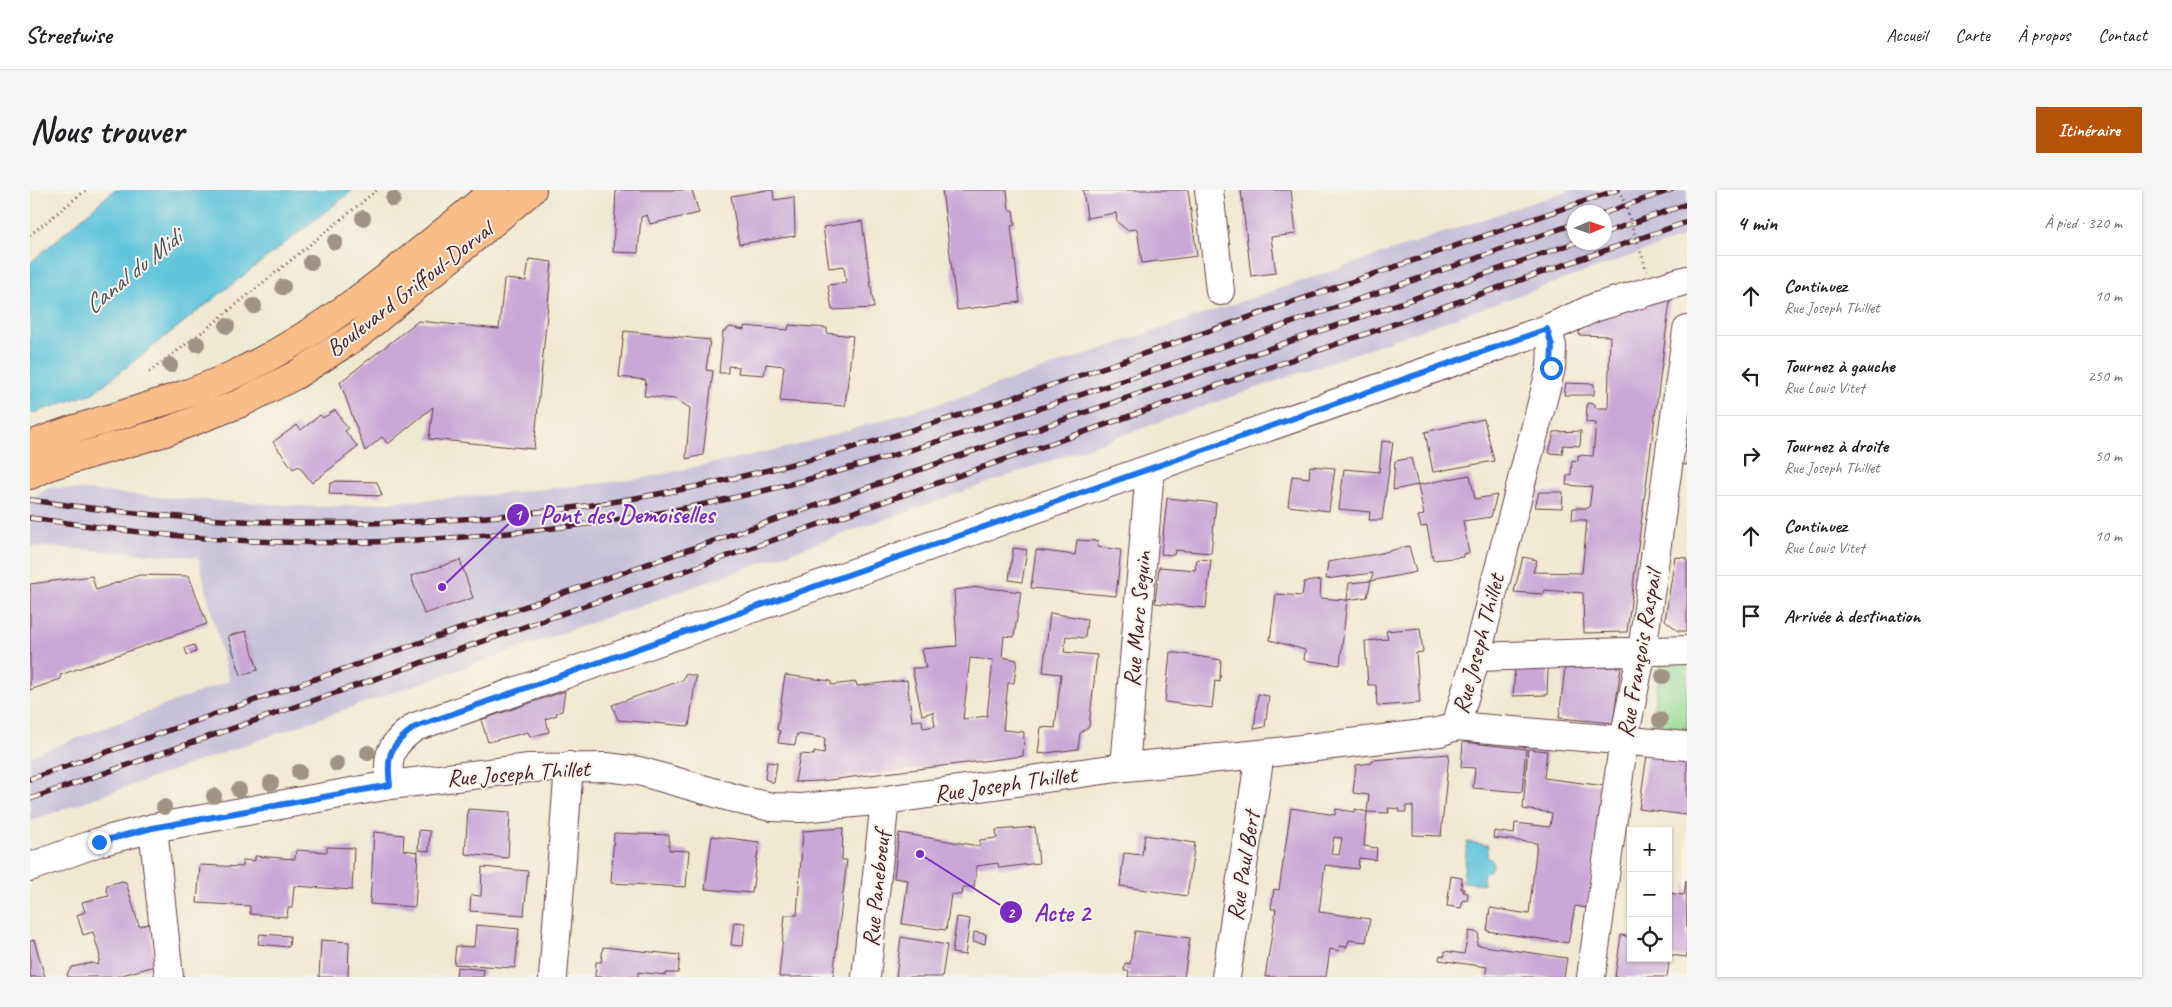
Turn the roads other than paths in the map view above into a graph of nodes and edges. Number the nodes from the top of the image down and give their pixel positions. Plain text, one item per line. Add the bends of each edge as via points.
1 (495, 190) edge
2 (532, 190) edge
3 (1209, 190) edge
4 (1687, 280) edge
5 (1220, 291) dead end
6 (1547, 329) junction
7 (1687, 330) edge
8 (30, 446) edge
9 (1150, 470) junction
10 (30, 475) edge
11 (1687, 650) edge
12 (1642, 651) junction
13 (1476, 657) junction
14 (1456, 726) junction
15 (1624, 739) junction
16 (1687, 746) edge
17 (1260, 754) junction
18 (569, 766) junction
19 (1125, 767) junction
20 (390, 785) junction
21 (885, 800) junction
22 (152, 828) junction
23 (30, 868) edge
24 (169, 977) edge
25 (553, 977) edge
26 (866, 977) edge
27 (1226, 977) edge
28 (1591, 977) edge

1 - 8 main road, Boulevard Griffoul-Dorval via 340,314 284,348 233,375 150,406 48,437
2 - 10 main road, Boulevard Griffoul-Dorval via 358,335 294,376 241,403 173,429 52,465
3 - 5 street
4 - 6 street via 1596,306
6 - 9 street
6 - 13 street, Rue Joseph Thillet via 1552,346 1551,368
7 - 12 street, Rue François Raspail
9 - 19 street, Rue Marc Seguin
9 - 20 street via 415,727 398,739 390,752 387,766
11 - 12 street
12 - 13 street
12 - 15 street, Rue François Raspail
13 - 14 street, Rue Joseph Thillet
14 - 15 street
14 - 17 street, Rue Joseph Thillet via 1439,732
15 - 16 street
15 - 28 street, Rue François Raspail
17 - 19 street, Rue Joseph Thillet
17 - 27 street, Rue Paul Bert
18 - 20 street, Rue Joseph Thillet
18 - 21 street, Rue Joseph Thillet via 639,771 772,807 801,808
18 - 25 street
19 - 21 street, Rue Joseph Thillet
20 - 22 street, Rue Joseph Thillet
21 - 26 street, Rue Paneboeuf
22 - 23 street, Rue Joseph Thillet via 99,842
22 - 24 street

